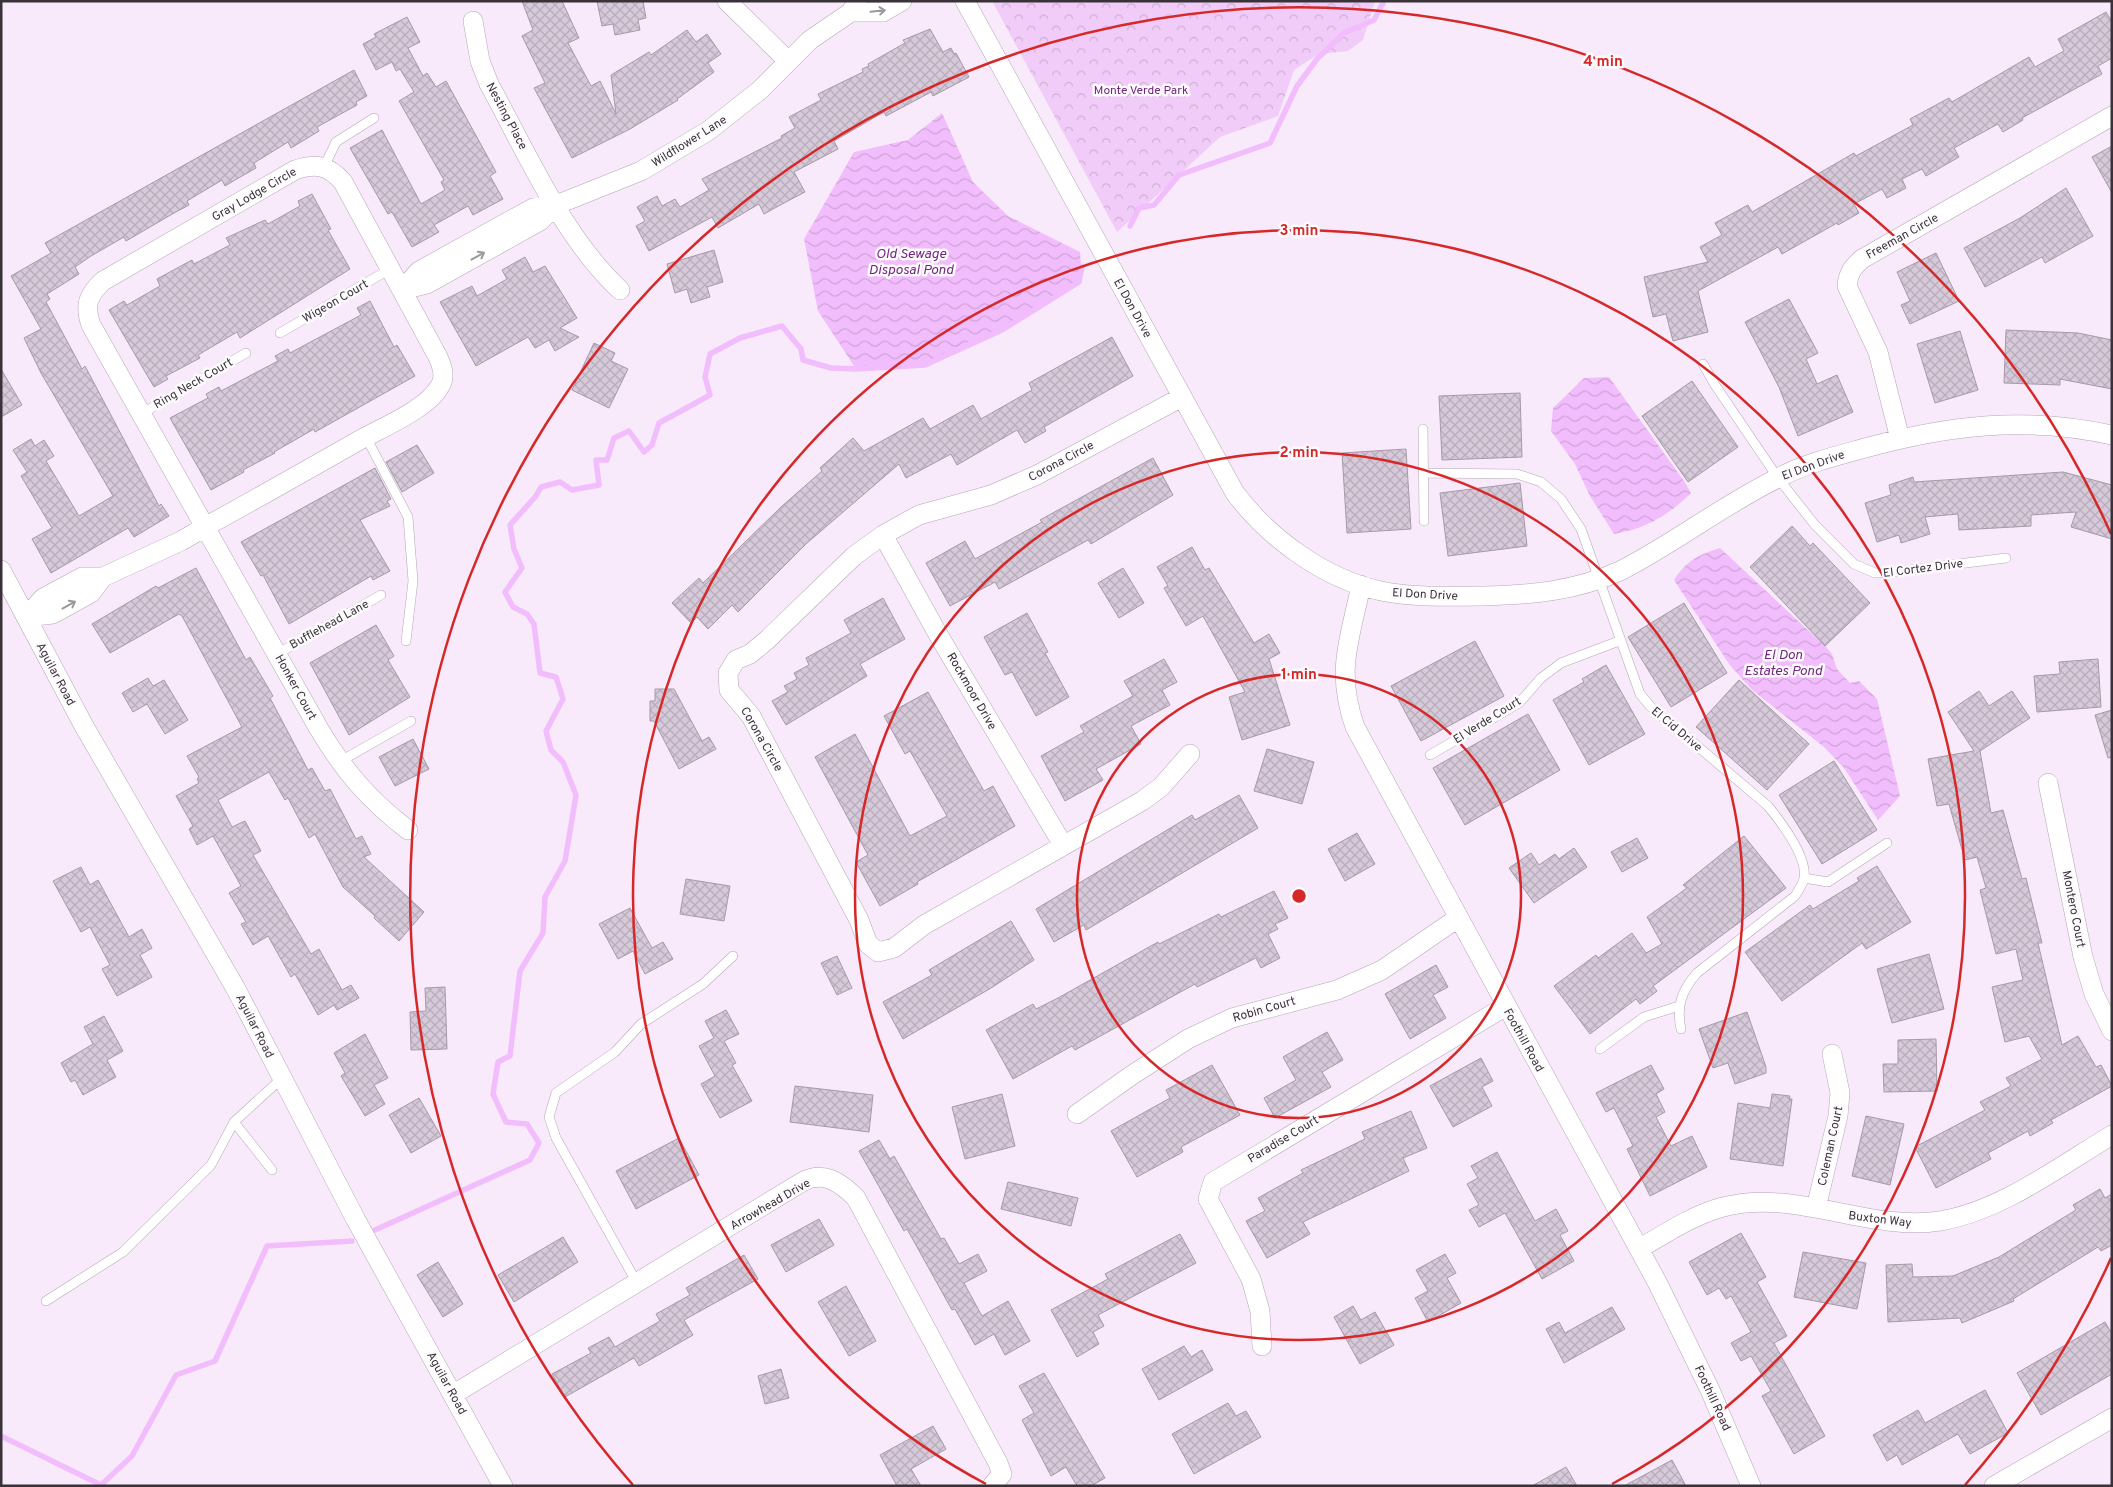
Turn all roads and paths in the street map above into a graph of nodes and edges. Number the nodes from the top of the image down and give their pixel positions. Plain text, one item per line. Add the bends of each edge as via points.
1 (727, 1) edge
2 (902, 1) edge
3 (965, 1) edge
4 (854, 6) edge
5 (473, 21) dead end
6 (788, 61) junction
7 (2112, 116) edge
8 (374, 118) dead end
9 (324, 167) junction
10 (556, 205) junction
11 (390, 269) junction
12 (402, 290) junction
13 (620, 290) dead end
14 (280, 333) dead end
15 (246, 353) dead end
16 (1703, 364) dead end
17 (1182, 397) junction
18 (141, 414) junction
19 (1423, 429) dead end
20 (2112, 435) edge
21 (366, 437) junction
22 (1900, 439) junction
23 (1424, 474) junction
24 (1778, 478) junction
25 (1424, 521) dead end
26 (205, 528) junction
27 (883, 535) junction
28 (2006, 558) dead end
29 (1, 570) edge
30 (1598, 581) junction
31 (1361, 585) junction
32 (382, 595) dead end
33 (26, 617) junction
34 (406, 641) dead end
35 (1619, 641) junction
36 (276, 654) junction
37 (412, 721) dead end
38 (1190, 754) dead end
39 (1430, 755) dead end
40 (339, 762) junction
41 (2048, 783) dead end
42 (408, 830) dead end
43 (1887, 843) dead end
44 (1062, 845) junction
45 (1804, 878) junction
46 (1458, 918) junction
47 (733, 956) dead end
48 (1506, 1006) junction
49 (1679, 1006) junction
50 (1681, 1029) dead end
51 (2112, 1031) edge
52 (1600, 1049) dead end
53 (1832, 1054) dead end
54 (282, 1078) junction
55 (1077, 1114) dead end
56 (234, 1122) junction
57 (2112, 1135) edge
58 (272, 1170) dead end
59 (1816, 1208) junction
60 (1639, 1249) junction
61 (637, 1283) junction
62 (46, 1301) dead end
63 (1262, 1346) dead end
64 (454, 1394) junction
65 (2112, 1418) edge
66 (503, 1486) edge
67 (992, 1486) edge
68 (1751, 1486) edge
69 (1994, 1486) edge

1 - 6 street
4 -> 2 street, Wildflower Lane via 883,12
3 - 17 street, El Don Drive
4 - 6 street, Wildflower Lane
5 - 10 street, Nesting Place via 475,42 489,84
6 - 10 street, Wildflower Lane via 732,114 679,150 640,171
7 - 22 street, Freeman Circle via 1862,259 1852,268 1847,286 1878,352
8 - 9 lane via 340,138 332,146
9 - 11 street via 343,182
9 - 18 street, Gray Lodge Circle via 309,165 295,170 104,281 92,292 87,302 91,325
10 - 12 street, Wildflower Lane via 540,221 500,235 452,262 426,284
10 - 13 street, Nesting Place via 581,246
11 - 12 street
11 - 14 lane, Wigeon Court
12 - 21 street via 438,357 443,371 441,385 418,407
15 - 18 lane, Ring Neck Court
16 - 24 lane, El Cortez Drive
17 - 27 street, Corona Circle via 1037,476 991,495 918,515
17 - 31 street, El Don Drive via 1235,493 1258,521 1306,559
18 - 26 street, Gray Lodge Circle
19 - 23 lane
20 - 22 street, El Don Drive via 2012,423 1949,429
21 - 26 street
21 - 34 lane via 408,517 413,581
22 - 24 street, El Don Drive via 1818,461
23 - 25 lane
23 - 30 lane, El Cid Drive via 1501,472 1541,482 1561,499 1574,517
24 - 28 lane, El Cortez Drive via 1815,525 1854,564 1875,574
24 - 30 street, El Don Drive via 1642,559
26 - 33 street via 103,577 82,577 43,598
26 - 36 street, Honker Court
27 - 44 street, Rockmoor Drive
27 - 44 street, Corona Circle via 854,556 767,640 750,654 736,660 728,673 729,690 752,716 859,920 868,944 878,952 894,948 924,925
29 - 33 street, Aguilar Road
30 - 31 street, El Don Drive via 1558,592 1486,596 1404,595
30 - 35 lane, El Cid Drive
31 - 46 street, Foothill Road via 1345,649 1344,687 1348,707 1369,756
32 - 36 lane, Bufflehead Lane
33 - 54 street, Aguilar Road via 84,726 236,989
35 - 39 lane, El Verde Court via 1561,663 1541,678 1519,703
35 - 45 lane, El Cid Drive via 1634,684 1650,706 1755,794 1779,819 1801,856
36 - 40 street, Honker Court
37 - 40 lane
38 - 44 street, Corona Circle via 1155,792
40 - 42 street, Honker Court via 363,791
41 - 51 street, Montero Court via 2084,957 2094,994
43 - 45 lane via 1828,882
45 - 49 lane via 1787,903 1697,973 1682,994
46 - 48 street, Foothill Road
46 - 55 street, Robin Court via 1382,970 1337,990 1232,1018 1188,1039
47 - 61 lane via 703,984 641,1024 615,1052 556,1093 549,1117 556,1138
48 - 60 street, Foothill Road
48 - 63 street, Paradise Court via 1213,1182 1208,1199 1251,1279 1260,1311
49 - 50 lane
49 - 52 lane via 1644,1017
53 - 59 street, Coleman Court via 1840,1093 1838,1116
54 - 56 lane
54 - 64 street, Aguilar Road via 356,1220
56 - 58 lane
56 - 62 lane via 211,1165 123,1252
57 - 59 street, Buxton Way via 2010,1195 1964,1216 1917,1223 1888,1222
59 - 60 street, Buxton Way via 1766,1203 1724,1207 1682,1224
60 - 68 street, Foothill Road via 1698,1363
61 - 64 street, Arrowhead Drive
61 - 67 street, Arrowhead Drive via 808,1179 828,1177 843,1185 856,1198 998,1463 1002,1474
64 - 66 street, Aguilar Road
65 - 69 street

